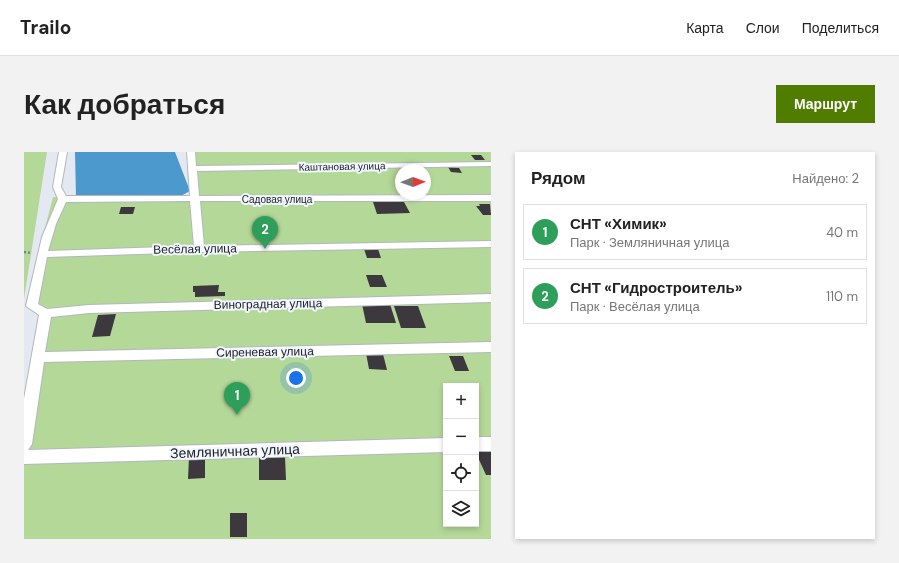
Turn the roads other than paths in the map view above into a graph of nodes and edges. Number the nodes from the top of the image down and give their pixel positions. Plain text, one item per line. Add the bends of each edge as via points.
1 (63, 152) edge
2 (191, 152) edge
3 (491, 164) edge
4 (193, 169) junction
5 (491, 198) edge
6 (63, 199) junction
7 (197, 199) junction
8 (491, 244) edge
9 (199, 249) junction
10 (42, 254) junction
11 (491, 298) edge
12 (45, 313) junction
13 (491, 347) edge
14 (39, 357) junction
15 (24, 444) edge
16 (479, 444) edge
17 (491, 444) edge
18 (443, 445) edge
19 (24, 457) edge

1 - 6 street via 57,187
2 - 4 street
3 - 4 street, Каштановая улица
4 - 7 street
5 - 7 street, Садовая улица
6 - 7 street, Садовая улица
6 - 10 street via 54,215
7 - 9 street
8 - 9 street, Весёлая улица
9 - 10 street, Весёлая улица
10 - 12 street via 32,306
11 - 12 street, Виноградная улица via 89,309
12 - 14 street
13 - 14 street, Сиреневая улица
14 - 15 street
16 - 17 street
18 - 19 street, Земляничная улица

